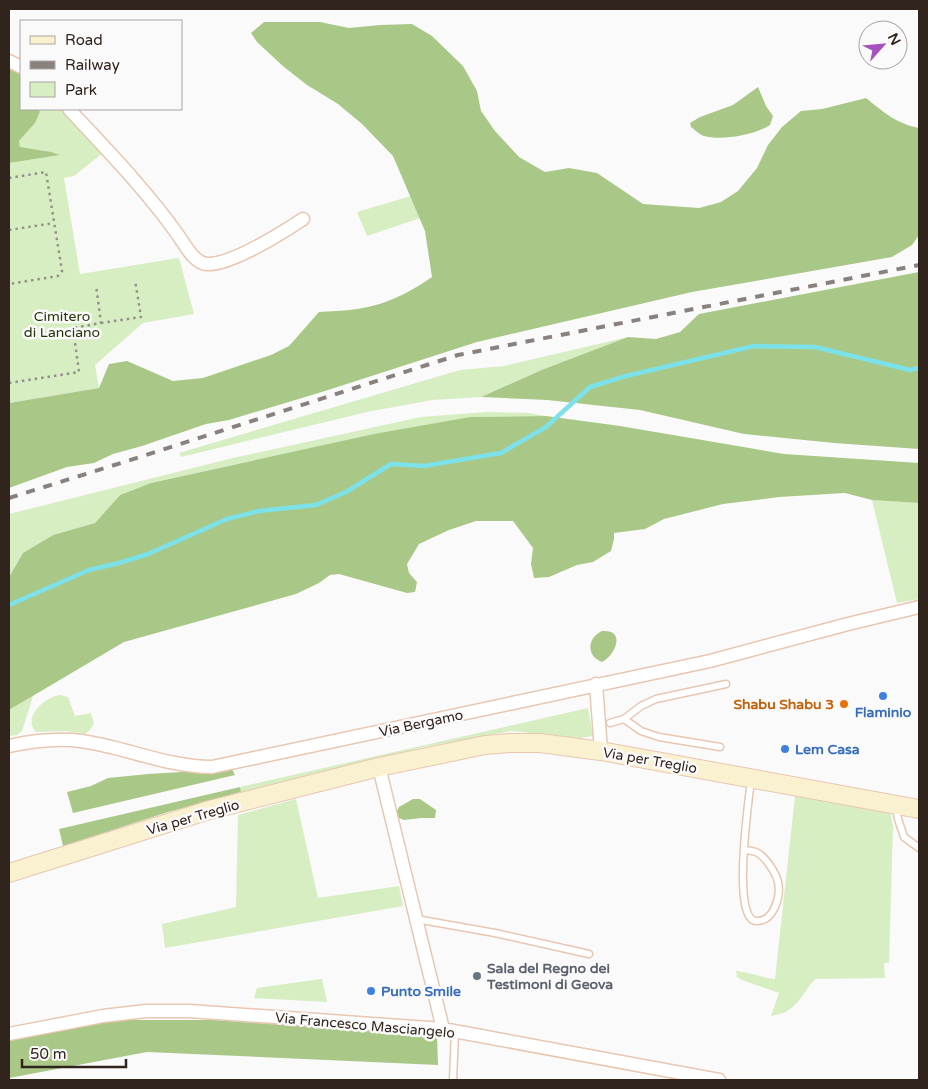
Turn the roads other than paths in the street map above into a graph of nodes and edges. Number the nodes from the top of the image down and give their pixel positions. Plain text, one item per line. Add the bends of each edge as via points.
1 (70, 110) edge
2 (303, 219) dead end
3 (919, 607) edge
4 (596, 684) junction
5 (726, 684) dead end
6 (624, 719) junction
7 (610, 723) dead end
8 (9, 746) edge
9 (720, 747) dead end
10 (601, 751) junction
11 (379, 767) junction
12 (752, 778) junction
13 (896, 805) junction
14 (919, 808) edge
15 (919, 848) edge
16 (745, 850) junction
17 (9, 873) edge
18 (416, 920) junction
19 (589, 954) dead end
20 (449, 1030) junction
21 (9, 1034) edge
22 (453, 1080) edge
23 (712, 1080) edge

1 - 2 street via 160,210 190,252 205,264 255,248
3 - 4 street, Via Bergamo via 710,661
4 - 8 street, Via Bergamo via 212,767 186,766 82,741 45,740
4 - 10 street
5 - 6 lane via 656,699
6 - 7 lane
6 - 9 lane via 641,731 660,737
10 - 11 main road, Via per Treglio via 540,743 509,743
10 - 12 main road, Via per Treglio
11 - 17 main road, Via per Treglio via 206,811
11 - 18 street
12 - 13 main road, Via per Treglio
12 - 16 lane
13 - 14 main road, Via per Treglio
13 - 15 lane via 904,837
16 - 16 lane via 743,900 746,911 756,921 765,919 776,907 778,881 761,855
18 - 19 lane
18 - 20 street
20 - 21 street, Via Francesco Masciangelo via 146,1011
20 - 22 lane
20 - 23 street, Via Francesco Masciangelo

